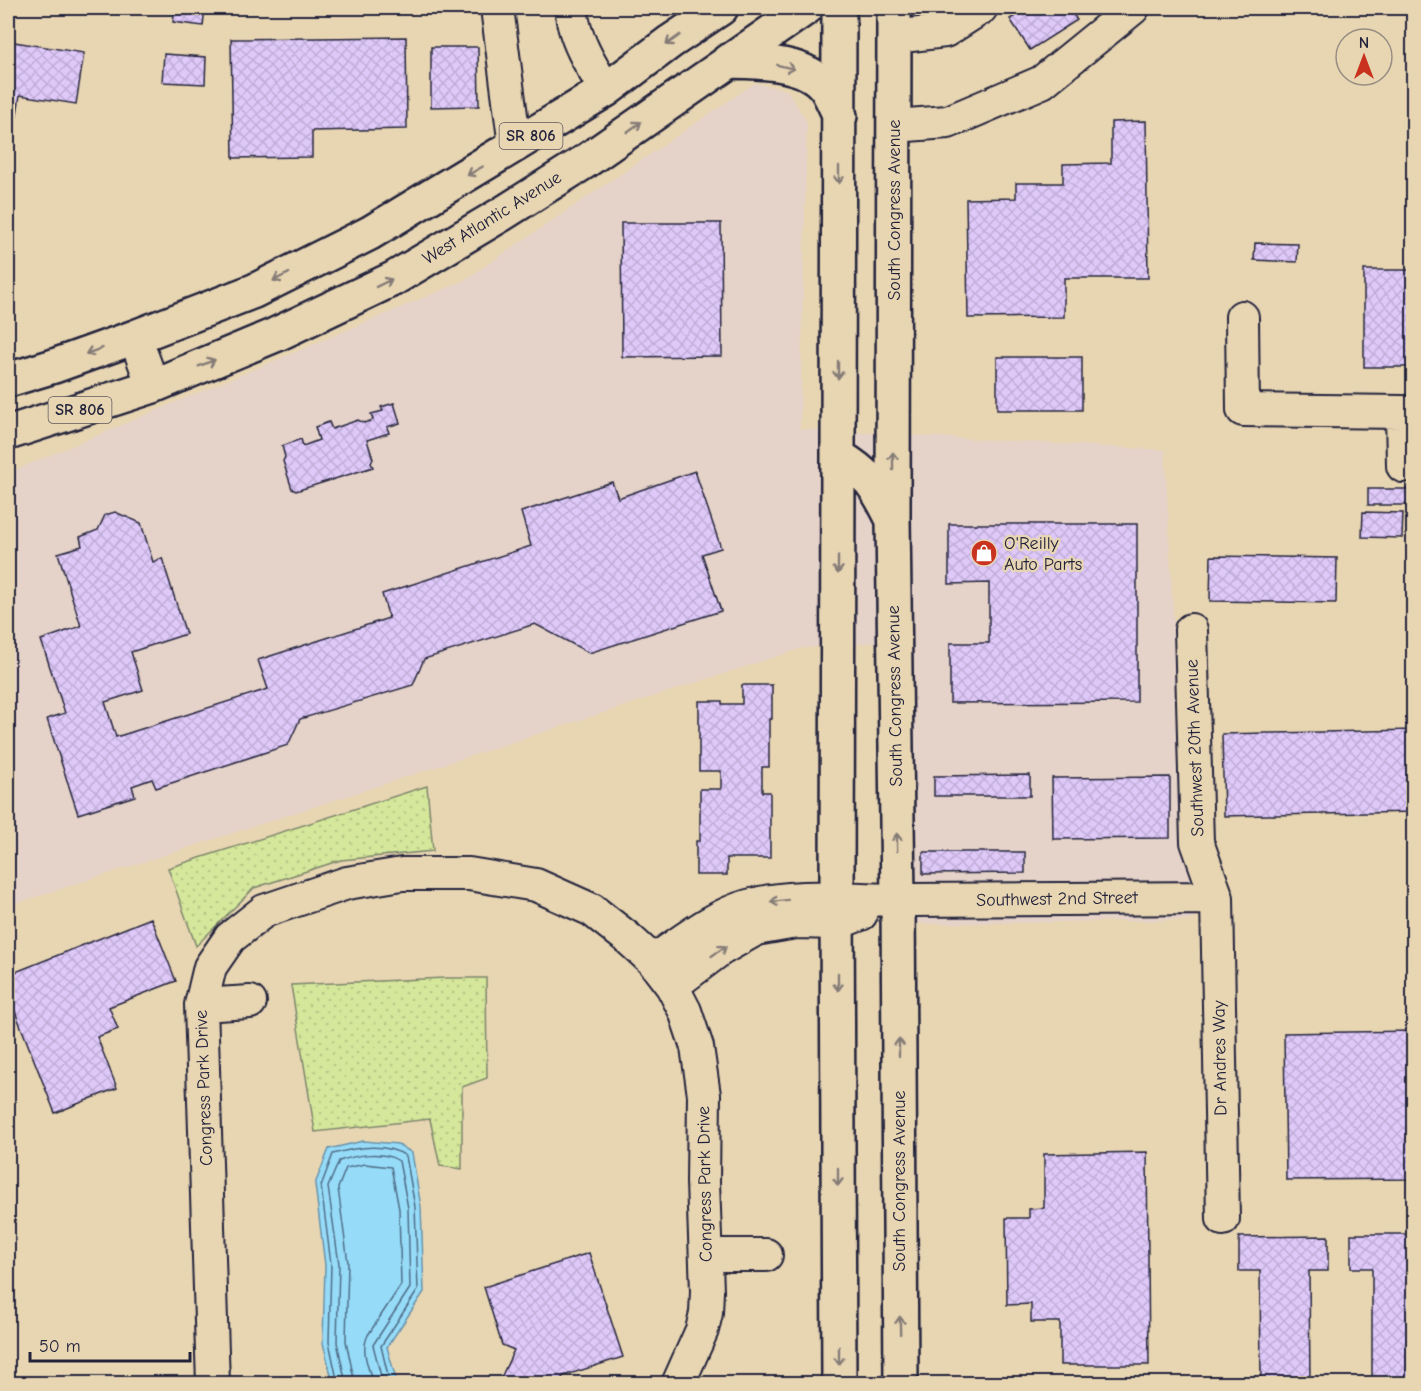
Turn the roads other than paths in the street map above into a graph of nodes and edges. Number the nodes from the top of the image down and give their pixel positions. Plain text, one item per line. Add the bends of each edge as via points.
1 (497, 8) edge
2 (572, 8) edge
3 (721, 8) edge
4 (806, 8) edge
5 (839, 8) edge
6 (1133, 8) edge
7 (976, 9) edge
8 (894, 22) edge
9 (728, 61) junction
10 (606, 90) junction
11 (840, 117) junction
12 (894, 126) junction
13 (515, 146) junction
14 (1242, 317) dead end
15 (135, 337) junction
16 (8, 380) edge
17 (153, 386) junction
18 (8, 433) edge
19 (838, 456) junction
20 (1403, 466) dead end
21 (893, 519) junction
22 (1191, 630) dead end
23 (1217, 898) junction
24 (898, 900) junction
25 (837, 911) junction
26 (653, 961) junction
27 (672, 986) junction
28 (250, 1002) dead end
29 (201, 1005) junction
30 (1223, 1219) dead end
31 (706, 1255) junction
32 (766, 1255) dead end
33 (213, 1383) edge
34 (678, 1383) edge
35 (839, 1383) edge
36 (901, 1383) edge

1 - 13 street
2 - 10 street via 571,16 588,60
3 -> 10 main road, SR 806
4 - 9 main road, West Atlantic Avenue / SR 806
5 - 11 main road
6 - 12 street via 1042,82 948,122
7 - 8 street via 945,31
8 - 12 main road, South Congress Avenue
9 -> 11 main road via 773,63 804,71 825,86
17 -> 9 main road, West Atlantic Avenue / SR 806 via 275,335 393,279 586,160
10 - 13 main road, SR 806
11 -> 19 main road
21 -> 12 main road, South Congress Avenue
13 -> 15 main road, SR 806 via 361,238 254,291
14 - 20 street via 1243,410 1402,412
15 -> 16 main road, SR 806
15 - 17 street
17 - 18 main road, West Atlantic Avenue / SR 806
19 - 21 main road via 859,468 877,488
19 -> 25 main road
24 -> 21 main road, South Congress Avenue
22 - 23 street, Southwest 20th Avenue via 1197,842
23 - 24 street, Southwest 2nd Street
23 - 30 street, Dr Andres Way
24 - 25 street, Southwest 2nd Street
36 -> 24 main road, South Congress Avenue
25 -> 26 street via 807,898 747,906 705,925
27 -> 25 street via 721,949 756,929
25 -> 35 main road
26 - 27 street, Congress Park Drive
26 - 29 street, Congress Park Drive via 592,910 536,885 469,874 402,874 347,883 264,911 230,938 210,967
27 - 31 street, Congress Park Drive via 697,1047 704,1095
28 - 29 street
29 - 33 street, Congress Park Drive
31 - 32 street
31 - 34 street, Congress Park Drive via 706,1313

